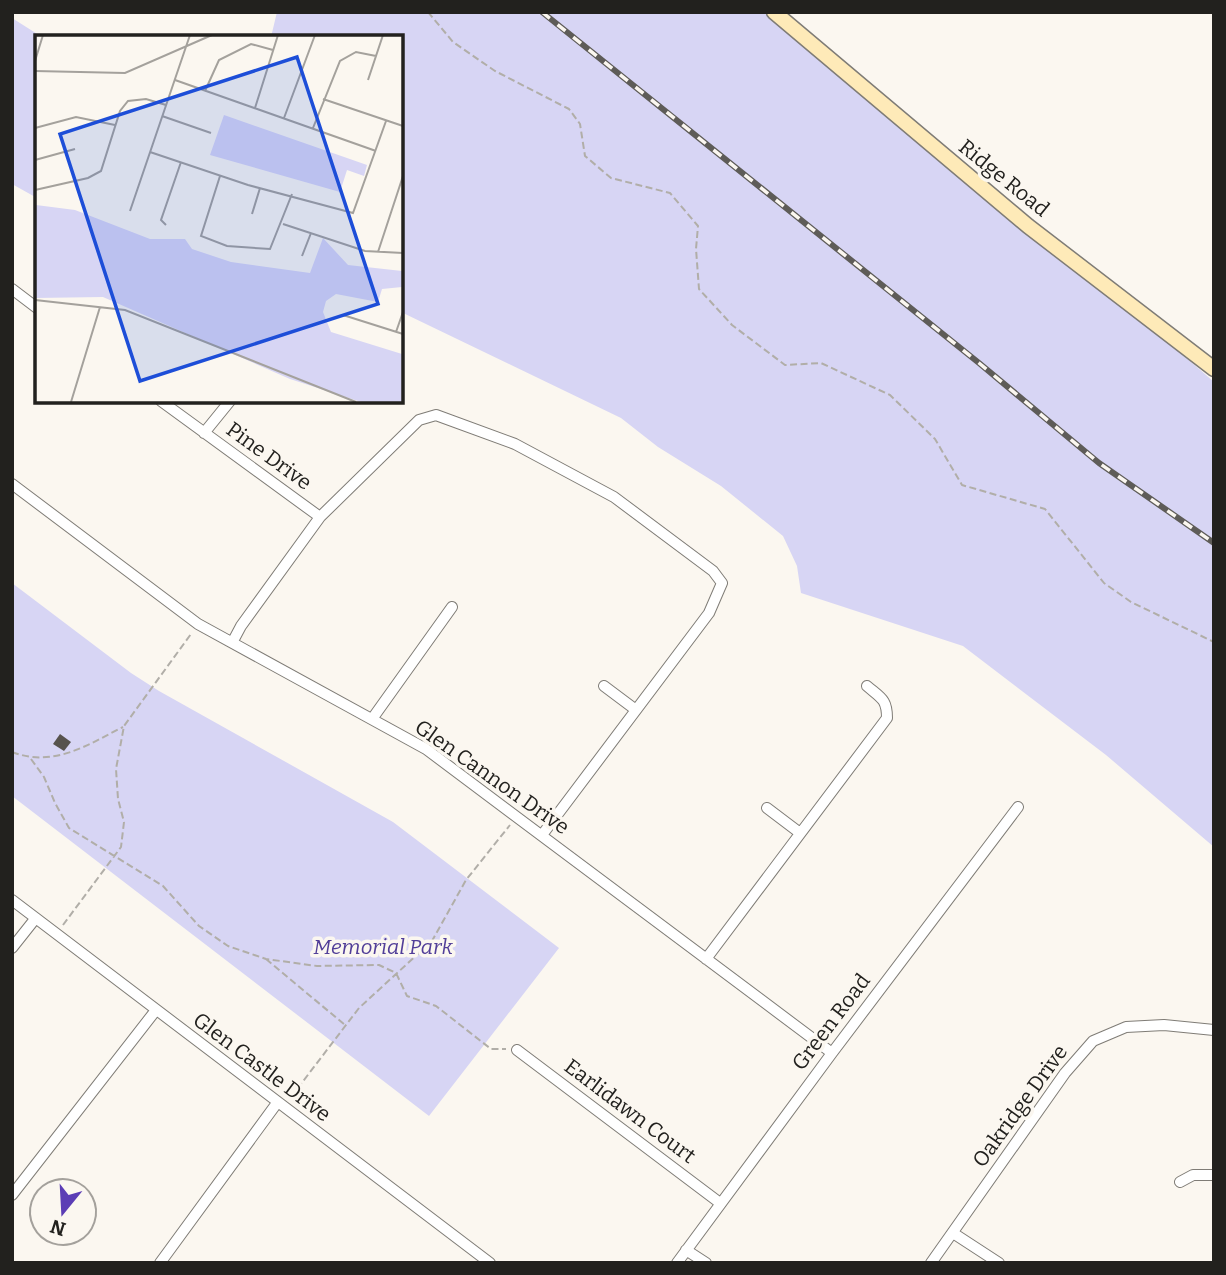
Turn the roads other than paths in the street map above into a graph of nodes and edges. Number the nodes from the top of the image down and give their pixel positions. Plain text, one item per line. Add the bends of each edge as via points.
1 (774, 12) edge
2 (12, 289) edge
3 (35, 306) edge
4 (1214, 369) edge
5 (162, 402) edge
6 (229, 402) edge
7 (204, 433) junction
8 (12, 484) edge
9 (320, 517) junction
10 (452, 607) dead end
11 (233, 642) junction
12 (604, 686) dead end
13 (867, 687) dead end
14 (636, 710) junction
15 (372, 719) junction
16 (1018, 807) dead end
17 (767, 808) dead end
18 (800, 833) junction
19 (542, 835) junction
20 (12, 900) edge
21 (34, 919) junction
22 (12, 948) edge
23 (706, 959) junction
24 (156, 1010) junction
25 (1214, 1030) edge
26 (517, 1049) road end
27 (831, 1053) junction
28 (280, 1105) junction
29 (1214, 1175) edge
30 (1180, 1182) dead end
31 (12, 1195) edge
32 (720, 1203) junction
33 (953, 1233) junction
34 (687, 1250) junction
35 (483, 1261) edge
36 (160, 1263) edge
37 (677, 1263) edge
38 (705, 1263) edge
39 (932, 1263) edge
40 (999, 1263) edge

1 - 4 main road, Ridge Road via 1028,226
2 - 3 street
5 - 7 street, Pine Drive
6 - 7 street
7 - 9 street, Pine Drive
8 - 11 street, Glen Cannon Drive via 198,624
9 - 11 street
9 - 14 street via 419,420 436,415 515,444 614,497 713,570 722,583 709,613
10 - 15 street
11 - 15 street, Glen Cannon Drive
12 - 14 street
13 - 18 street via 886,704 887,718
14 - 19 street
15 - 19 street, Glen Cannon Drive via 426,749
16 - 27 street, Green Road
17 - 18 street
18 - 23 street
19 - 23 street, Glen Cannon Drive
20 - 21 street, Glen Castle Drive
21 - 22 street
21 - 24 street, Glen Castle Drive
23 - 27 street, Glen Cannon Drive
24 - 28 street, Glen Castle Drive
24 - 31 street
25 - 33 street, Oakridge Drive via 1126,1027 1093,1041 1065,1073
26 - 32 street, Earlidawn Court
27 - 32 street, Green Road
28 - 35 street, Glen Castle Drive
28 - 36 street
29 - 30 street via 1192,1175
32 - 34 street, Green Road
33 - 39 street, Oakridge Drive
33 - 40 street
34 - 37 street, Green Road
34 - 38 street

